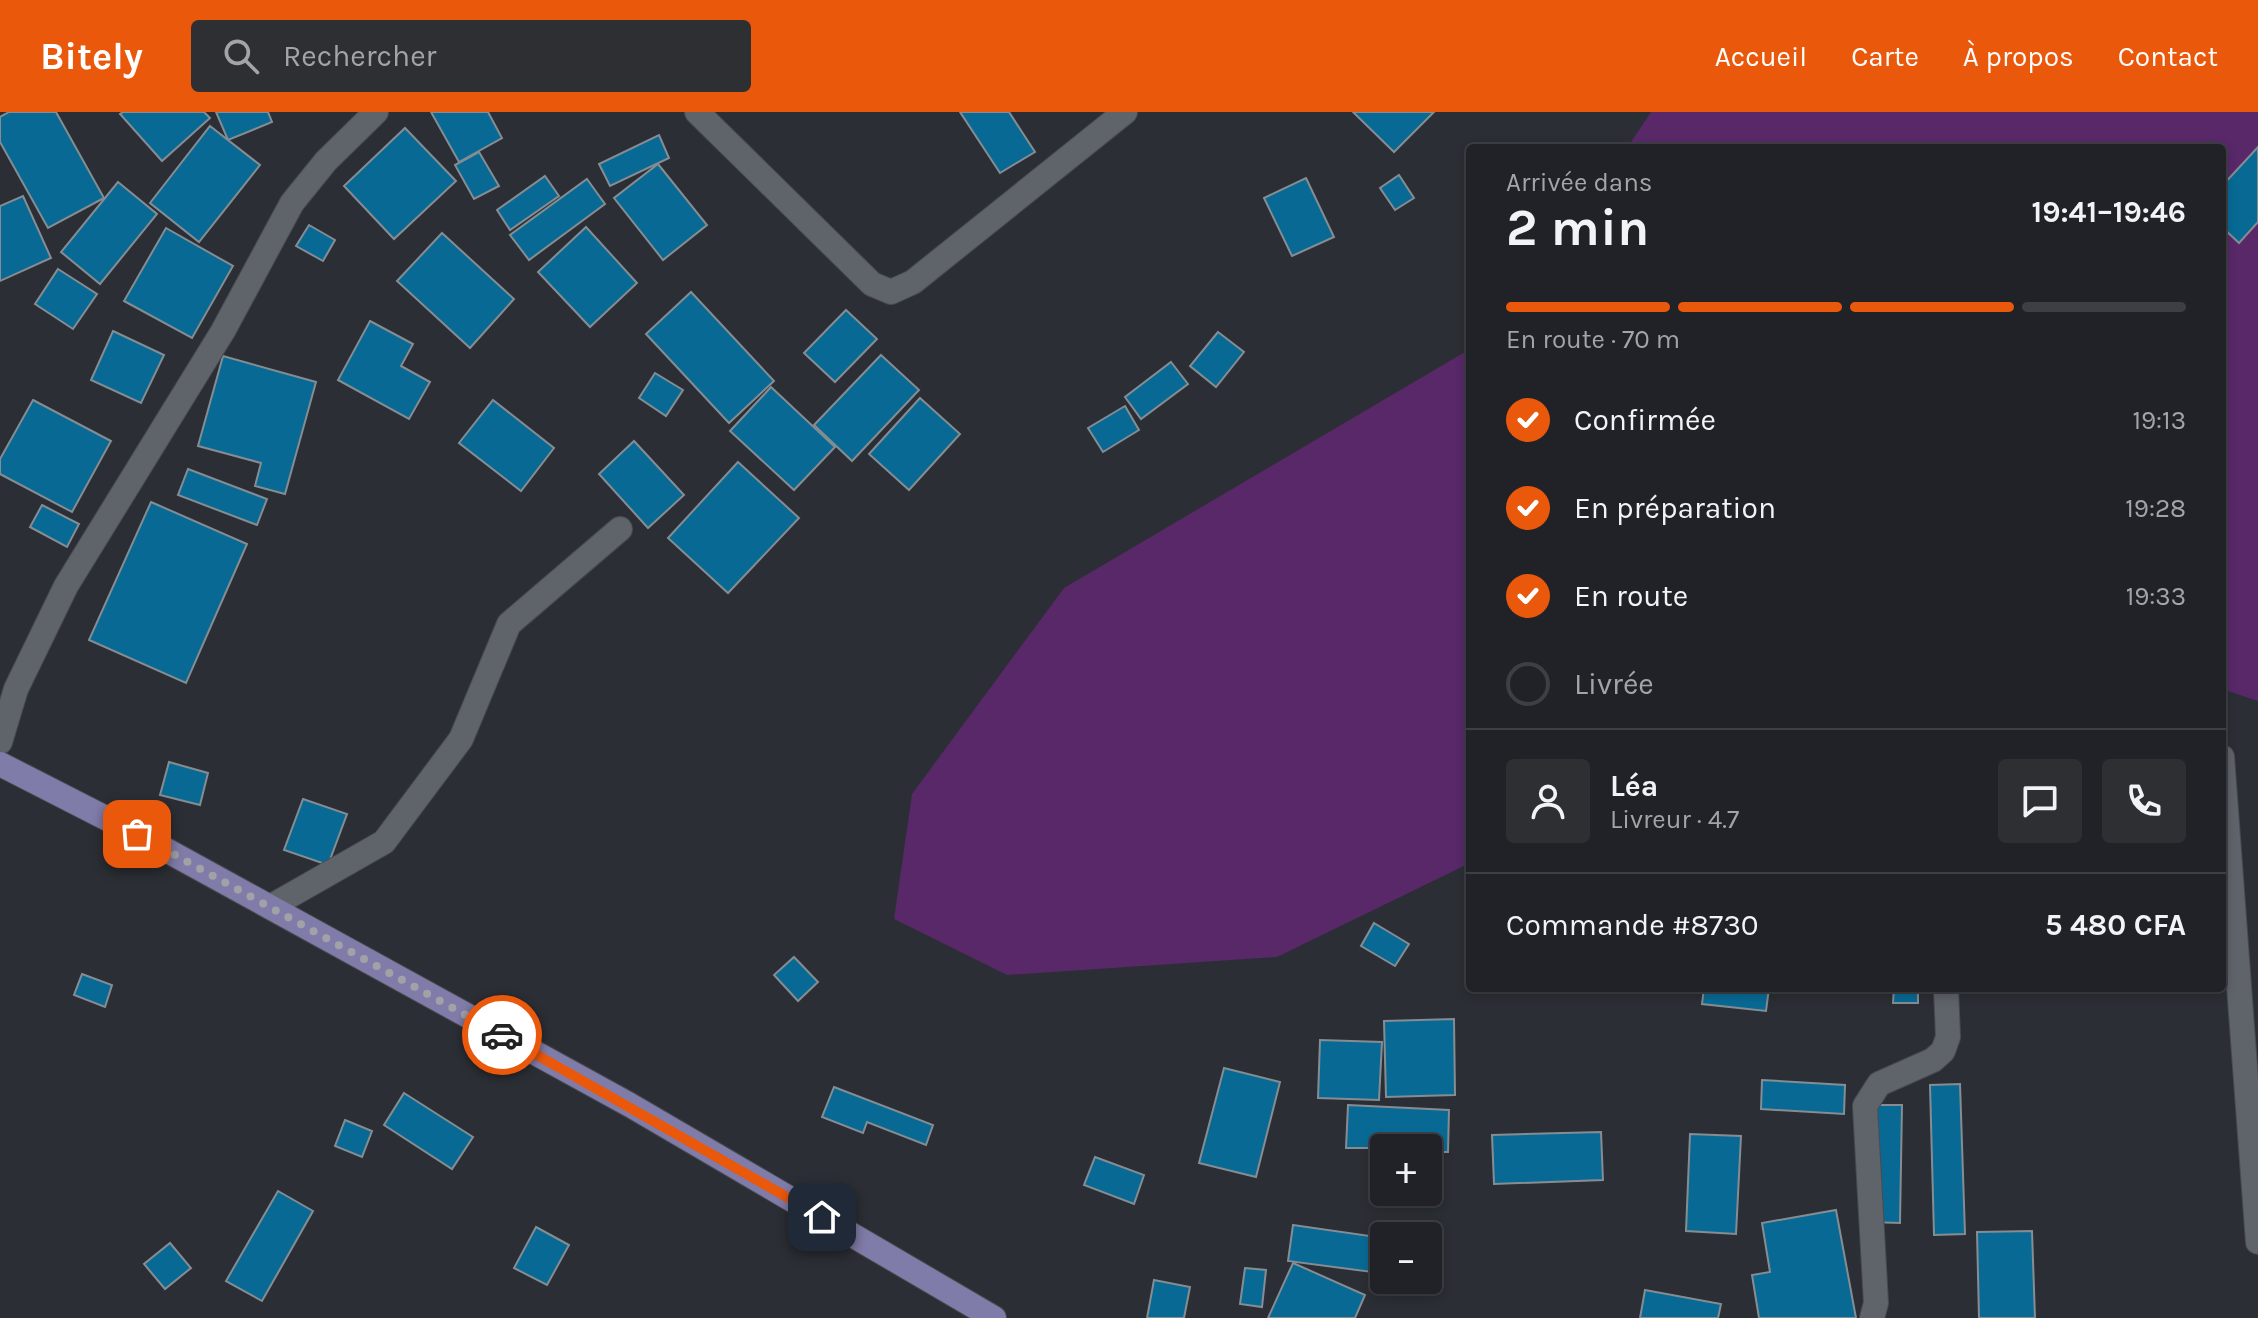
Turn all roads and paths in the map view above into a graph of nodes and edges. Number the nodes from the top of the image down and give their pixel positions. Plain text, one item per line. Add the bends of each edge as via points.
1 (376, 112) edge
2 (697, 112) edge
3 (1125, 112) edge
4 (620, 529) dead end
5 (0, 742) edge
6 (0, 764) edge
7 (2226, 811) edge
8 (270, 907) junction
9 (1946, 992) edge
10 (2258, 1242) edge
11 (994, 1318) edge
12 (1872, 1318) edge

1 - 5 street via 292,203 223,331 66,586 16,689
2 - 3 street via 872,284 891,292 913,282
4 - 8 street via 509,624 461,739 384,842
6 - 8 main road
7 - 10 street
8 - 11 main road via 630,1105
9 - 12 street via 1948,1037 1943,1051 1879,1084 1865,1106 1876,1303

